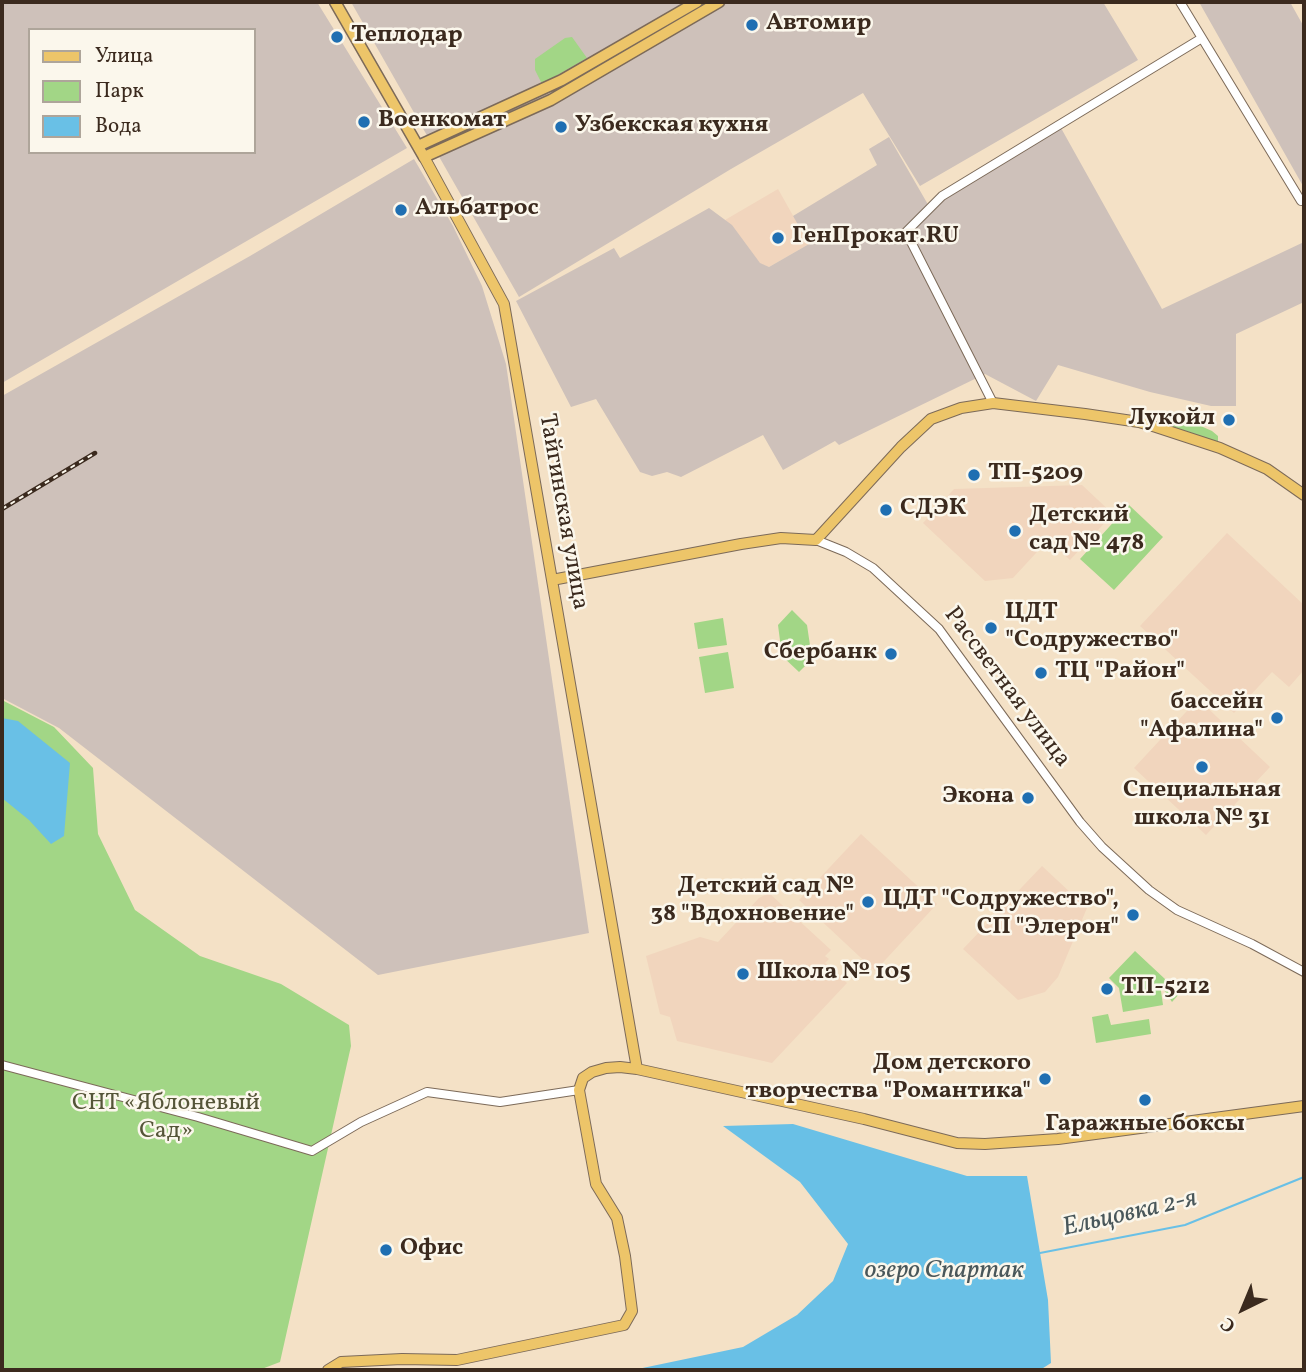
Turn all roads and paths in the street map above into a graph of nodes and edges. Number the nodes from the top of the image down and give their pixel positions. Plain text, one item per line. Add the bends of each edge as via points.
1 (335, 2) edge
2 (697, 2) edge
3 (719, 2) edge
4 (1180, 2) edge
5 (1202, 38) junction
6 (575, 72) junction
7 (582, 83) junction
8 (418, 146) junction
9 (424, 157) junction
10 (1304, 199) edge
11 (993, 403) junction
12 (1304, 495) edge
13 (816, 540) junction
14 (552, 580) junction
15 (1304, 972) edge
16 (2, 1065) edge
17 (637, 1069) junction
18 (579, 1090) junction
19 (1304, 1106) edge
20 (328, 1370) edge

1 - 8 highway, Тайгинская улица
2 - 6 highway
3 - 7 highway
4 - 5 street
5 - 10 street via 1301,201
5 - 11 street via 942,196 906,232
6 - 7 highway
6 - 8 highway
7 - 9 highway
8 - 9 highway, Тайгинская улица
9 - 14 main road, Тайгинская улица via 504,304
11 - 12 main road via 1156,427 1267,469
11 - 13 main road via 931,419
13 - 14 main road, Рассветная улица via 781,538 741,544
13 - 15 street, Рассветная улица via 873,568 939,629 1080,822 1142,884 1177,910
14 - 17 main road, Тайгинская улица
16 - 18 street via 312,1150 427,1092 500,1102
17 - 18 main road via 592,1072 583,1078
17 - 19 main road via 957,1143 1058,1139
18 - 20 main road via 596,1184 617,1218 625,1256 632,1311 625,1325 457,1360 341,1362

